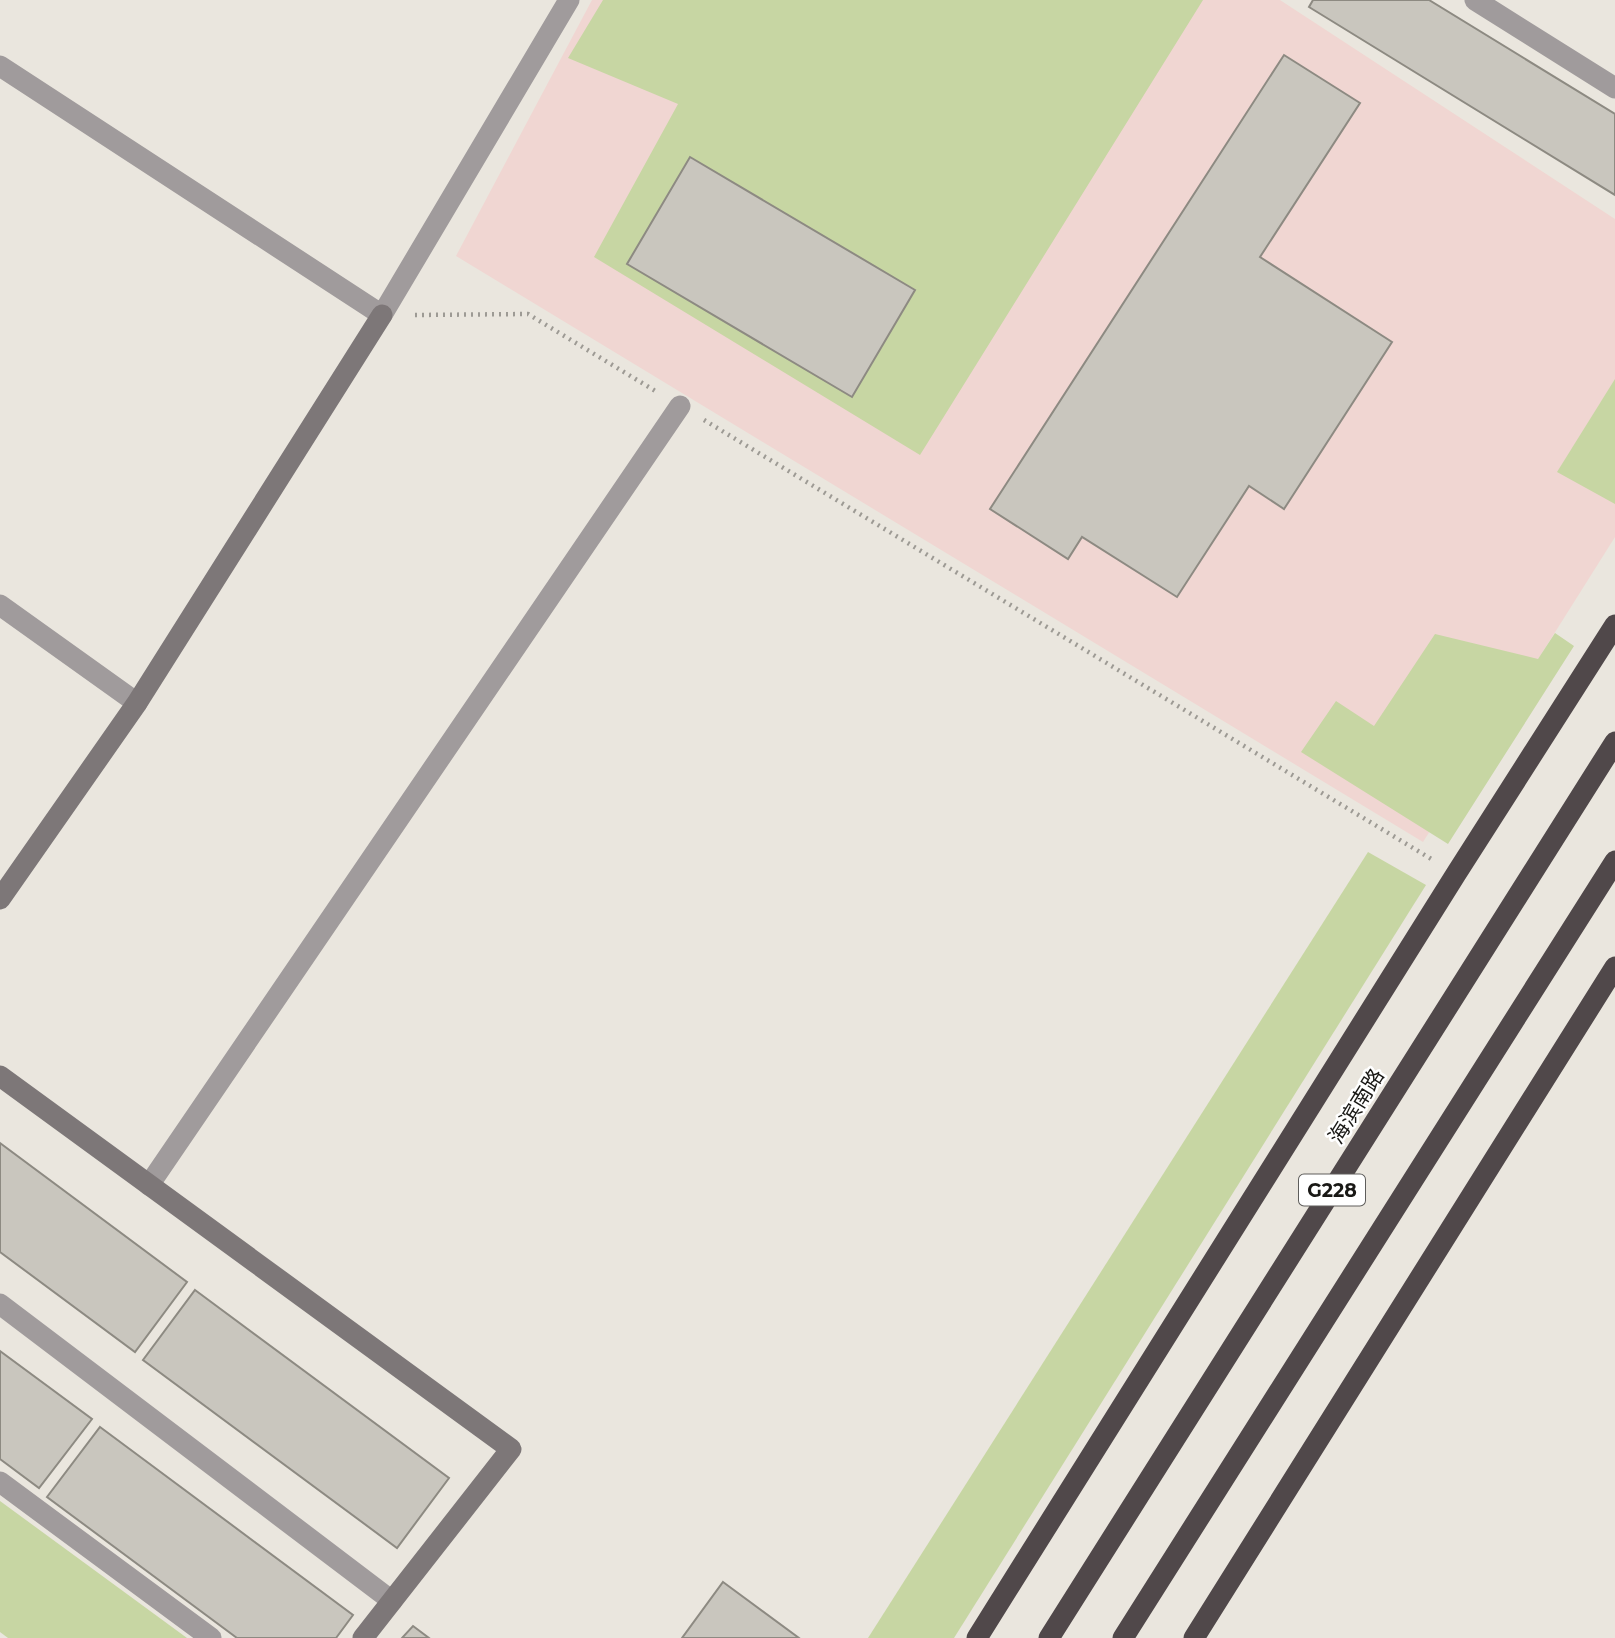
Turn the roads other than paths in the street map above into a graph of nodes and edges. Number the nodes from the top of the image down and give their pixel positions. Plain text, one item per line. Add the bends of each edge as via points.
1 (569, 0) edge
2 (1475, 0) edge
3 (0, 66) edge
4 (1615, 88) edge
5 (382, 315) junction
6 (680, 406) road end
7 (0, 605) edge
8 (1615, 625) edge
9 (137, 703) junction
10 (1615, 742) edge
11 (1615, 861) edge
12 (0, 899) edge
13 (1615, 967) edge
14 (0, 1076) edge
15 (149, 1185) junction
16 (0, 1304) edge
17 (0, 1482) edge
18 (393, 1601) junction
19 (211, 1638) edge
20 (363, 1638) edge
21 (977, 1638) edge
22 (1049, 1638) edge
23 (1124, 1638) edge
24 (1194, 1638) edge

1 - 5 street
2 - 4 street
3 - 5 street
5 - 9 street
6 - 15 street
7 - 9 street
8 - 21 highway
9 - 12 street
10 - 22 highway, 海滨南路 / G228
11 - 23 highway, G228
13 - 24 highway
14 - 15 street
15 - 18 street via 511,1449
16 - 18 street
17 - 19 street
18 - 20 street

